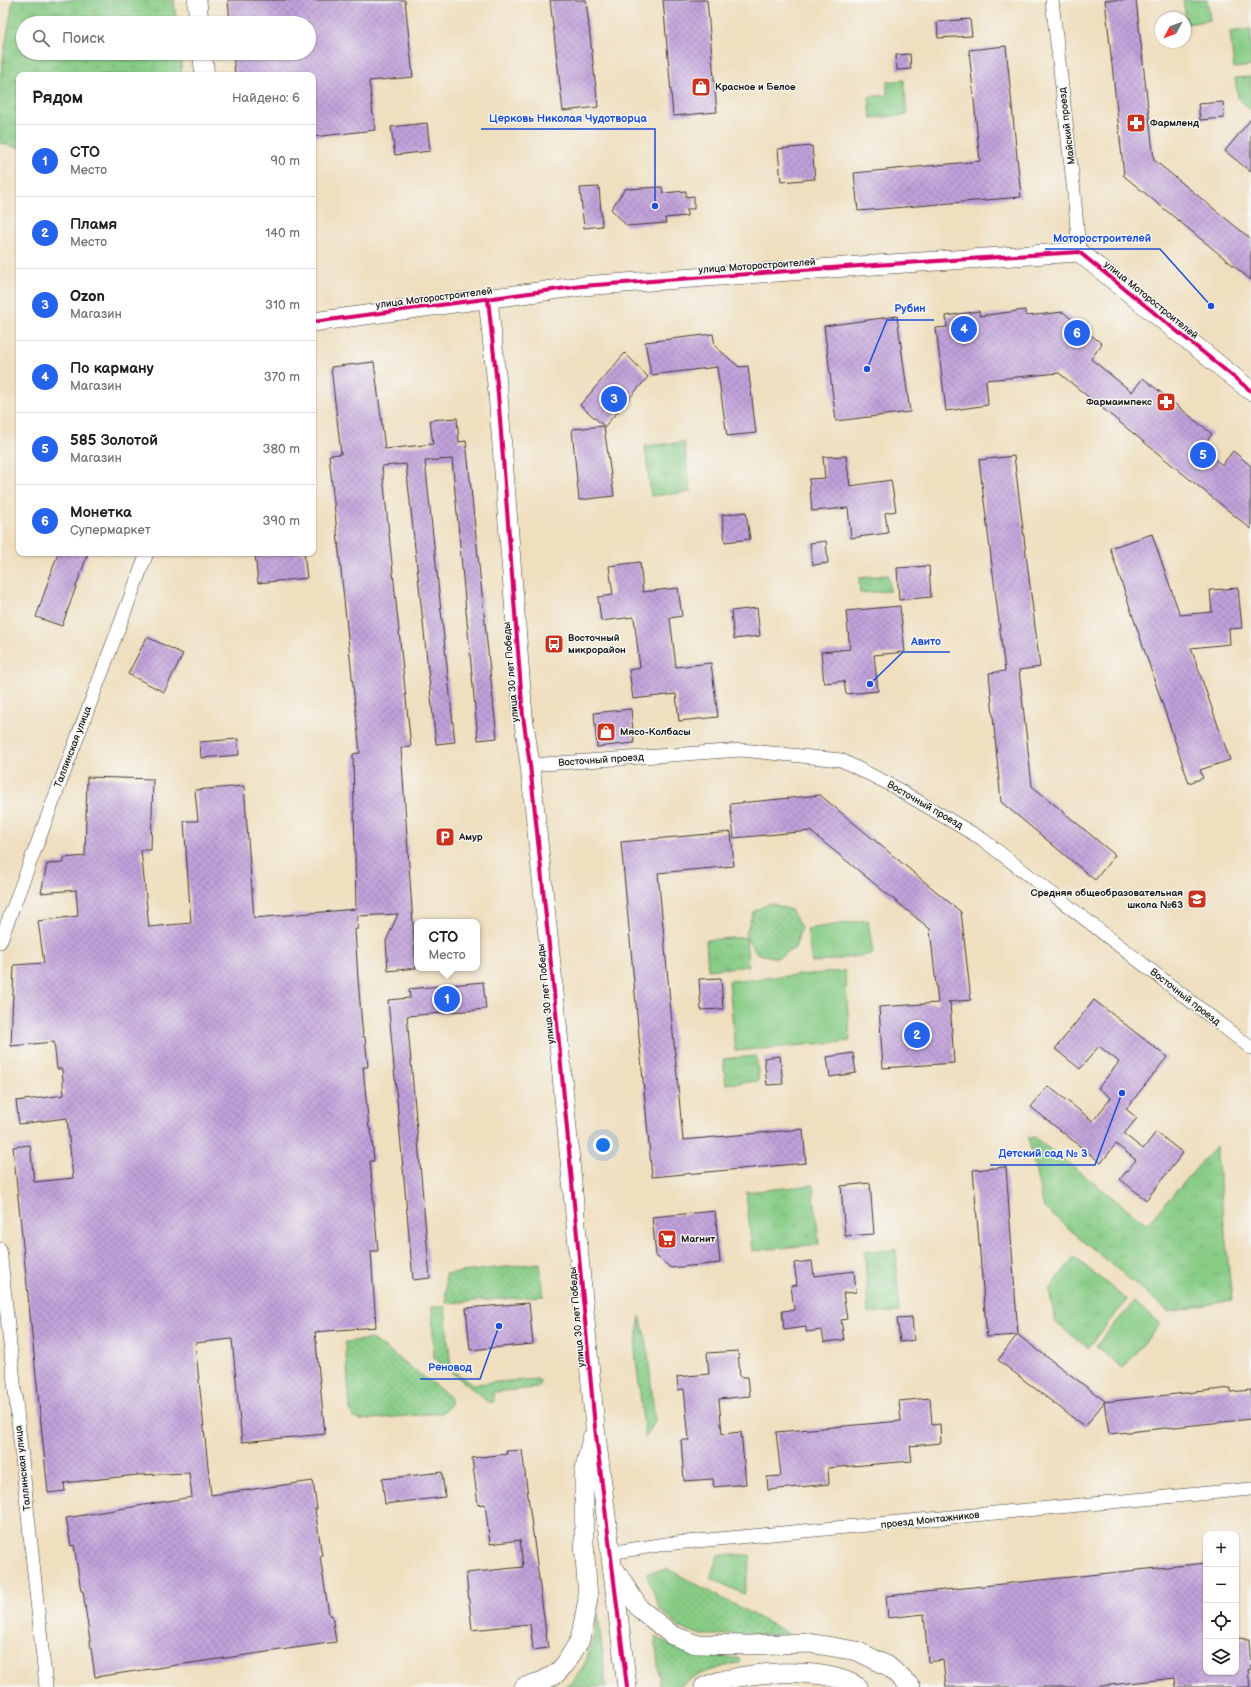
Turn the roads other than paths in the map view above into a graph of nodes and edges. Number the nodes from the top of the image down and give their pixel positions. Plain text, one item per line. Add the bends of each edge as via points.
1 (197, 0) edge
2 (1052, 0) edge
3 (198, 16) edge
4 (203, 60) edge
5 (205, 72) edge
6 (1079, 252) junction
7 (488, 299) junction
8 (316, 322) edge
9 (1251, 391) edge
10 (146, 556) edge
11 (530, 765) junction
12 (0, 942) edge
13 (1251, 1048) edge
14 (0, 1249) edge
15 (595, 1427) junction
16 (1251, 1490) edge
17 (611, 1560) junction
18 (46, 1687) edge
19 (524, 1687) edge
20 (626, 1687) edge
21 (704, 1687) edge
22 (858, 1687) edge
23 (911, 1687) edge

1 - 3 street
2 - 6 street, Майский проезд
4 - 5 street
6 - 7 street, улица Моторостроителей via 582,286
6 - 9 street, улица Моторостроителей
7 - 8 street, улица Моторостроителей
7 - 11 street, улица 30 лет Победы via 498,394 522,716
10 - 12 street, Таллинская улица
11 - 13 street, Восточный проезд via 741,750 841,760 890,784 982,839
11 - 15 street, улица 30 лет Победы
14 - 18 street, Таллинская улица
15 - 17 street, улица 30 лет Победы
15 - 19 street via 584,1472 584,1543 588,1599 580,1640 557,1673
16 - 17 street, проезд Монтажников via 665,1544
17 - 20 street, улица 30 лет Победы
17 - 23 street via 639,1608 672,1635 696,1644 809,1643 857,1651 888,1666
21 - 22 street via 731,1678 781,1673 824,1675

